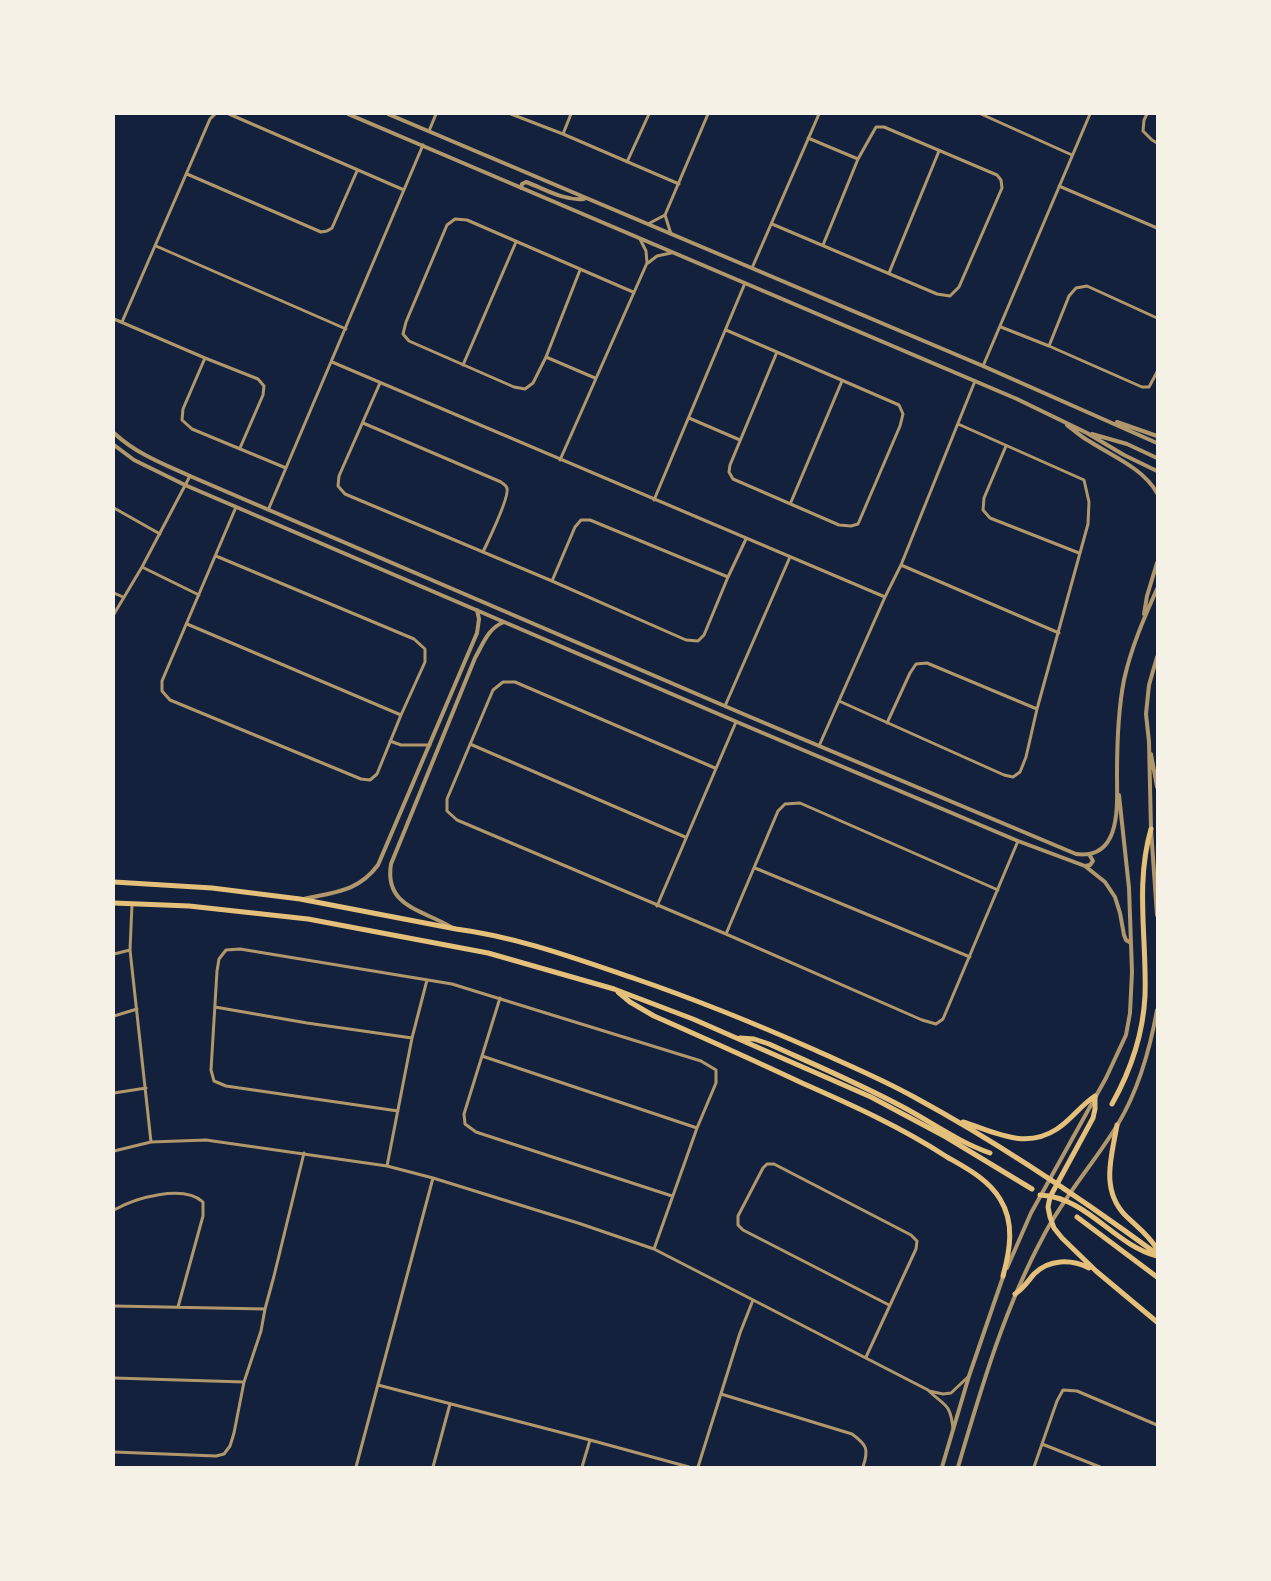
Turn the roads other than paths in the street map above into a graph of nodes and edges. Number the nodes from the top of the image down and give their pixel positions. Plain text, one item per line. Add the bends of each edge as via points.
1 (215, 114) edge
2 (229, 114) edge
3 (348, 114) edge
4 (388, 114) edge
5 (436, 114) edge
6 (511, 114) edge
7 (571, 114) edge
8 (649, 114) edge
9 (708, 114) edge
10 (819, 114) edge
11 (981, 114) edge
12 (1090, 114) edge
13 (1147, 114) edge
14 (429, 131) junction
15 (563, 134) junction
16 (808, 138) junction
17 (1157, 143) edge
18 (422, 145) junction
19 (939, 151) junction
20 (1072, 155) junction
21 (858, 158) junction
22 (627, 162) junction
23 (357, 171) junction
24 (187, 174) junction
25 (679, 184) junction
26 (1060, 186) junction
27 (521, 188) junction
28 (404, 190) junction
29 (587, 199) junction
30 (665, 215) junction
31 (648, 224) junction
32 (772, 224) junction
33 (1157, 228) edge
34 (671, 234) junction
35 (640, 239) junction
36 (516, 242) junction
37 (823, 245) junction
38 (156, 246) junction
39 (674, 253) junction
40 (647, 263) junction
41 (752, 268) junction
42 (580, 270) junction
43 (889, 273) junction
44 (745, 283) junction
45 (633, 292) junction
46 (1157, 318) edge
47 (114, 319) edge
48 (122, 322) junction
49 (1001, 327) junction
50 (346, 329) junction
51 (726, 330) junction
52 (1049, 346) junction
53 (777, 352) junction
54 (546, 357) junction
55 (205, 358) junction
56 (332, 362) junction
57 (463, 365) junction
58 (983, 366) junction
59 (1157, 372) edge
60 (595, 378) junction
61 (842, 381) junction
62 (976, 381) junction
63 (380, 383) junction
64 (1093, 414) junction
65 (689, 418) junction
66 (1059, 419) junction
67 (363, 424) junction
68 (958, 424) junction
69 (1087, 433) junction
70 (115, 436) edge
71 (1157, 436) edge
72 (740, 440) junction
73 (1157, 443) edge
74 (114, 446) edge
75 (1006, 446) junction
76 (240, 448) junction
77 (1157, 458) edge
78 (560, 460) junction
79 (286, 468) junction
80 (1157, 471) edge
81 (190, 476) junction
82 (185, 485) junction
83 (1157, 493) edge
84 (654, 500) junction
85 (790, 502) junction
86 (237, 506) junction
87 (114, 508) edge
88 (269, 508) junction
89 (160, 534) junction
90 (746, 538) junction
91 (483, 552) junction
92 (1079, 553) junction
93 (216, 556) junction
94 (790, 557) junction
95 (1157, 563) edge
96 (901, 565) junction
97 (142, 567) junction
98 (728, 577) junction
99 (552, 581) junction
100 (1157, 589) edge
101 (114, 593) edge
102 (199, 595) junction
103 (123, 597) junction
104 (885, 597) junction
105 (477, 610) junction
106 (114, 614) edge
107 (1144, 619) junction
108 (504, 622) junction
109 (187, 624) junction
110 (477, 633) junction
111 (1059, 633) junction
112 (486, 637) junction
113 (592, 648) junction
114 (588, 657) junction
115 (1157, 657) edge
116 (647, 672) junction
117 (643, 682) junction
118 (839, 701) junction
119 (725, 706) junction
120 (1037, 709) junction
121 (400, 715) junction
122 (736, 722) junction
123 (887, 724) junction
124 (390, 741) junction
125 (1149, 742) junction
126 (470, 744) junction
127 (430, 745) junction
128 (819, 746) junction
129 (715, 768) junction
130 (1117, 774) junction
131 (903, 782) junction
132 (1157, 787) edge
133 (899, 790) junction
134 (1151, 829) junction
135 (685, 838) junction
136 (1018, 841) junction
137 (1089, 854) junction
138 (1085, 866) junction
139 (755, 868) junction
140 (114, 882) edge
141 (998, 890) junction
142 (300, 899) junction
143 (114, 903) edge
144 (132, 904) junction
145 (657, 906) junction
146 (1157, 915) edge
147 (456, 929) junction
148 (726, 934) junction
149 (1131, 943) junction
150 (130, 950) junction
151 (114, 954) edge
152 (970, 957) junction
153 (427, 980) junction
154 (614, 989) junction
155 (500, 998) junction
156 (215, 1008) junction
157 (137, 1009) junction
158 (1157, 1010) edge
159 (114, 1016) edge
160 (735, 1037) junction
161 (412, 1038) junction
162 (482, 1056) junction
163 (146, 1088) junction
164 (114, 1093) edge
165 (1095, 1096) junction
166 (1112, 1104) dead end
167 (398, 1111) junction
168 (954, 1119) junction
169 (1118, 1125) junction
170 (697, 1128) junction
171 (151, 1142) junction
172 (114, 1151) edge
173 (304, 1153) junction
174 (990, 1153) dead end
175 (387, 1166) junction
176 (433, 1178) junction
177 (1050, 1178) junction
178 (1058, 1183) junction
179 (1032, 1189) dead end
180 (1070, 1191) junction
181 (1040, 1195) junction
182 (672, 1196) junction
183 (1051, 1196) junction
184 (1064, 1200) junction
185 (114, 1210) edge
186 (1077, 1217) dead end
187 (1051, 1222) junction
188 (654, 1249) junction
189 (1157, 1249) edge
190 (1157, 1256) edge
191 (1096, 1271) junction
192 (1003, 1276) junction
193 (1157, 1277) edge
194 (1015, 1294) junction
195 (753, 1300) junction
196 (889, 1305) junction
197 (114, 1306) edge
198 (178, 1307) junction
199 (265, 1309) junction
200 (1157, 1322) edge
201 (866, 1357) junction
202 (969, 1376) junction
203 (114, 1378) edge
204 (244, 1382) junction
205 (378, 1385) junction
206 (928, 1390) junction
207 (721, 1394) junction
208 (450, 1404) junction
209 (1157, 1426) edge
210 (953, 1430) junction
211 (590, 1440) junction
212 (1042, 1444) junction
213 (114, 1452) edge
214 (356, 1467) edge
215 (433, 1467) edge
216 (582, 1467) edge
217 (689, 1467) edge
218 (698, 1467) edge
219 (863, 1467) edge
220 (942, 1467) edge
221 (958, 1467) edge
222 (1034, 1467) edge
223 (1100, 1467) edge

1 - 24 street
2 - 23 street
3 - 18 street
4 - 14 street
5 - 14 street
6 - 15 street
7 - 15 street
8 - 22 street
9 - 25 street
10 - 16 street
11 - 20 street
12 - 20 street
13 - 17 street via 1143,131
14 - 29 street
15 - 22 street
16 - 21 street
16 - 32 street
18 - 27 street
18 - 28 street
19 - 21 street via 884,127 876,127
19 - 43 street
19 - 43 street via 996,175 1002,188 959,287 950,296 937,294
20 - 26 street
21 - 37 street
22 - 25 street
23 - 24 street via 332,228 321,232
23 - 28 street
24 - 38 street
25 - 30 street
26 - 33 street
26 - 49 street
27 - 29 street via 526,182 564,197
27 - 35 street
28 - 50 street
29 - 31 street
30 - 31 street
30 - 34 street
31 - 34 street
32 - 37 street
32 - 41 street
34 - 41 street
35 - 39 street
35 - 40 street
36 - 42 street
36 - 57 street
36 - 57 street via 468,220 454,219 447,225 406,322 404,334 409,341
37 - 43 street
38 - 48 street
38 - 50 street
39 - 40 street via 657,256
39 - 44 street
40 - 45 street
41 - 58 street
42 - 45 street
42 - 54 street
44 - 51 street
44 - 62 street
45 - 60 street
46 - 52 street via 1086,286 1076,288 1069,296
47 - 48 street
48 - 55 street
49 - 52 street
49 - 58 street
50 - 56 street
51 - 53 street
51 - 65 street
52 - 59 street via 1142,387 1149,387
53 - 61 street
53 - 72 street
54 - 57 street via 533,383 525,389
54 - 60 street
55 - 76 street via 183,409 182,420 192,429
55 - 76 street via 258,379 264,386
56 - 63 street
56 - 79 street
58 - 64 street
60 - 78 street
61 - 85 street
61 - 85 street via 899,405 903,414 858,524 839,524
62 - 66 street
62 - 68 street
63 - 67 street
63 - 78 street
64 - 71 street
64 - 73 street
65 - 72 street
65 - 84 street
66 - 69 street
66 - 83 street via 1131,467
67 - 91 street via 505,486 505,500
67 - 91 street via 339,476 338,486 345,494
68 - 75 street
68 - 96 street
69 - 77 street via 1127,444
69 - 80 street
70 - 81 street via 154,460
72 - 85 street via 730,465 733,479
74 - 82 street via 134,460
75 - 92 street via 1084,480 1089,502 1088,524
75 - 92 street via 984,498 983,510 990,518
76 - 79 street
78 - 84 street
79 - 88 street
81 - 82 street
81 - 88 street
82 - 86 street
82 - 89 street
84 - 90 street
86 - 93 street
86 - 105 street
87 - 89 street
88 - 113 street
89 - 97 street
90 - 94 street
90 - 98 street
91 - 99 street
92 - 111 street
93 - 102 street
93 - 121 street via 414,639 425,649 426,662
94 - 104 street
94 - 119 street
95 - 107 street
96 - 104 street
96 - 111 street
97 - 102 street
97 - 103 street
98 - 99 street via 590,520 581,520
98 - 99 street via 704,635 698,641 686,640
100 - 107 street
101 - 103 street
102 - 109 street
103 - 106 street
104 - 118 street
105 - 108 street
105 - 110 street via 480,624
107 - 130 street via 1124,680
108 - 112 street via 494,627
108 - 114 street
109 - 121 street
109 - 124 street via 162,681 162,691 170,700 360,779 370,780 377,774
110 - 112 street
110 - 127 street
111 - 120 street
112 - 147 street via 390,870 391,884 406,906
113 - 114 street
113 - 116 street
114 - 117 street
115 - 125 street via 1149,685 1146,714
116 - 117 street
116 - 119 street
117 - 122 street
118 - 123 street
118 - 128 street
119 - 128 street
120 - 123 street via 927,663 916,664
120 - 123 street via 1026,758 1020,772 1013,777
121 - 124 street
122 - 129 street
122 - 133 street
124 - 127 street via 401,745
125 - 132 street
125 - 134 street
126 - 129 street via 494,690 501,683 515,682
126 - 135 street
126 - 145 street via 447,799 447,811 457,820
127 - 142 street via 381,860 372,873 348,889
128 - 131 street
129 - 135 street
130 - 137 street via 1114,831 1102,848
130 - 149 street via 1129,888
131 - 133 street
131 - 137 street via 1076,854
133 - 136 street
134 - 146 street
134 - 166 main road via 1142,873 1145,984 1142,1022 1134,1059
135 - 145 street
136 - 138 street
136 - 141 street
137 - 138 street via 1093,860
138 - 149 street via 1110,889 1118,904 1124,935
139 - 141 street via 778,811 785,804 800,803
139 - 148 street
139 - 152 street
140 - 142 main road via 212,888
141 - 152 street
142 - 147 main road
143 - 144 main road
144 - 150 street
144 - 154 main road via 189,906 308,919 488,953
145 - 148 street
147 - 168 main road via 545,948 691,998 872,1075
148 - 152 street via 936,1024 943,1019
149 - 165 street via 1132,993 1126,1034
150 - 151 street
150 - 157 street
153 - 155 street
153 - 156 street via 240,949 226,950 219,960
153 - 161 street
154 - 160 main road
154 - 192 main road via 654,1016 876,1116 928,1144 980,1178 996,1193 1008,1219 1009,1248
155 - 162 street
155 - 170 street via 701,1061 716,1070 716,1083
156 - 161 street
156 - 167 street via 211,1070 214,1082
157 - 159 street
157 - 163 street
158 - 169 street via 1140,1075
160 - 174 main road via 769,1044 873,1092
160 - 179 main road via 897,1110
161 - 167 street
162 - 170 street
162 - 182 street via 464,1114 465,1124 476,1132
163 - 164 street
163 - 171 street
165 - 168 main road via 1057,1129 1037,1138 1006,1137
165 - 177 street
165 - 178 main road via 1093,1118
167 - 175 street
168 - 177 main road
169 - 180 street
169 - 189 main road via 1109,1165 1113,1194 1120,1210
170 - 182 street
171 - 172 street
171 - 173 street via 206,1140
173 - 175 street
173 - 199 street
175 - 176 street
176 - 188 street
176 - 205 street
177 - 178 main road
177 - 181 street
178 - 180 main road
178 - 183 main road
180 - 184 street
180 - 190 main road
181 - 183 main road
181 - 192 street
182 - 188 street
183 - 184 main road
183 - 187 main road via 1048,1207
184 - 187 street
184 - 190 main road via 1134,1247
185 - 198 street via 148,1196 175,1193 204,1202
186 - 193 main road
187 - 191 main road via 1062,1238
187 - 194 street
188 - 195 street
191 - 194 main road via 1077,1263 1053,1263 1039,1270
191 - 200 main road
192 - 202 street
194 - 221 street
195 - 201 street
195 - 207 street
196 - 196 street via 916,1249 915,1237 774,1164 767,1164 738,1216 738,1225
196 - 201 street
197 - 198 street
198 - 199 street
199 - 204 street via 262,1331
201 - 206 street
202 - 206 street via 951,1393
202 - 210 street
203 - 204 street
204 - 213 street via 234,1433 224,1454
205 - 208 street
205 - 214 street
206 - 210 street via 948,1407
207 - 218 street
207 - 219 street via 852,1434 864,1443 867,1452
208 - 211 street
208 - 215 street
209 - 212 street via 1077,1391 1063,1390
210 - 220 street
211 - 216 street
211 - 217 street
212 - 222 street
212 - 223 street

